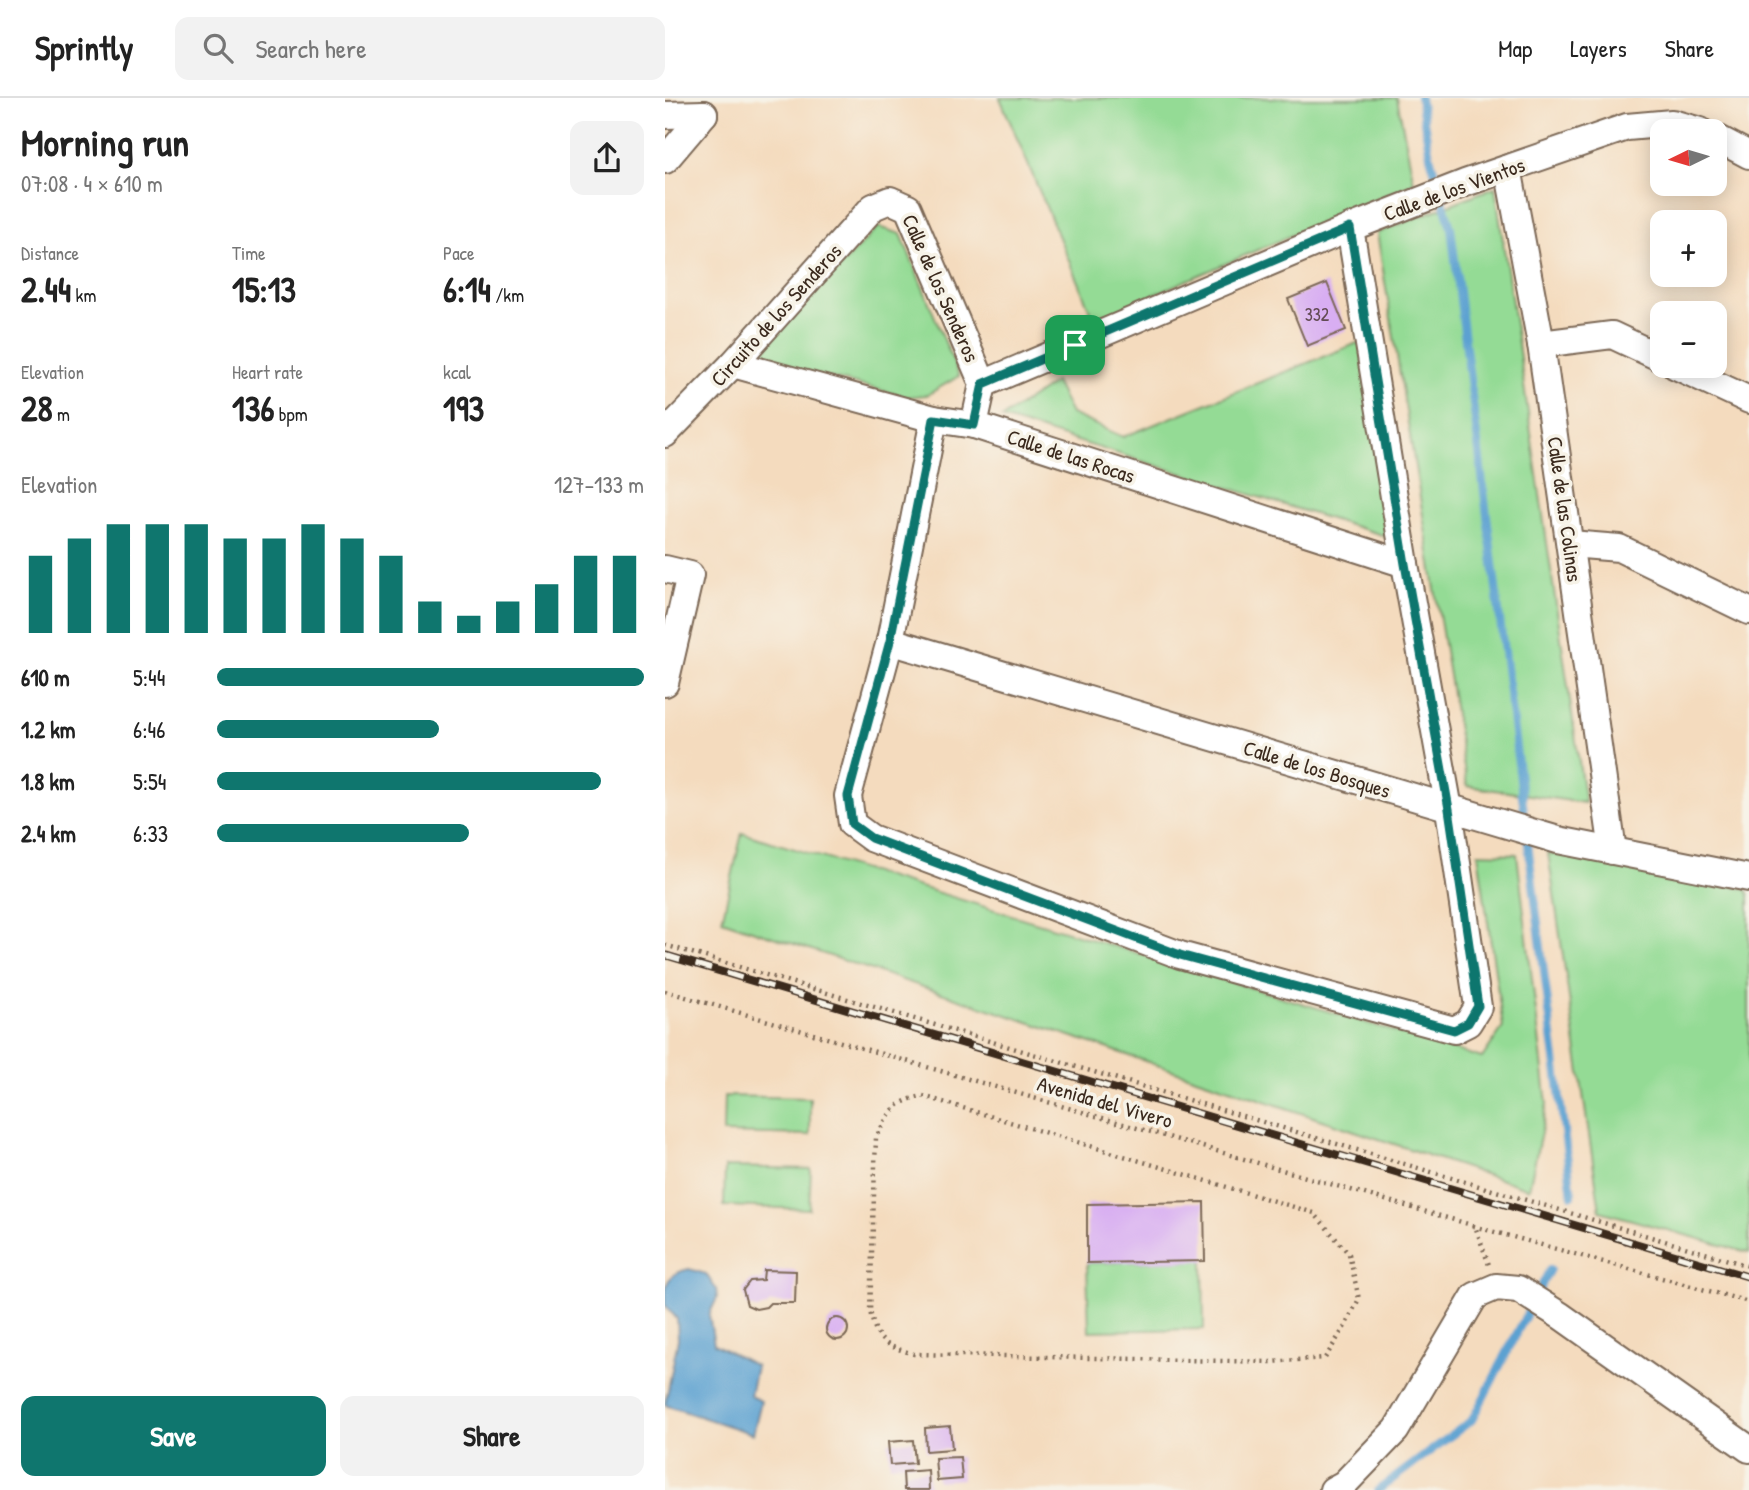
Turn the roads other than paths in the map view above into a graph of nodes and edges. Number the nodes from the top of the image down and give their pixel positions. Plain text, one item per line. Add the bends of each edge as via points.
1 (704, 106) edge
2 (665, 116) edge
3 (1650, 124) edge
4 (1727, 144) edge
5 (1749, 156) edge
6 (665, 160) edge
7 (1508, 168) junction
8 (890, 200) joint
9 (1350, 228) junction
10 (1541, 344) junction
11 (1650, 353) edge
12 (733, 364) junction
13 (1702, 378) edge
14 (983, 384) junction
15 (1749, 400) edge
16 (934, 419) junction
17 (974, 425) junction
18 (665, 434) edge
19 (1570, 544) junction
20 (1405, 564) junction
21 (665, 569) edge
22 (1749, 611) edge
23 (890, 641) junction
24 (665, 682) edge
25 (1449, 809) junction
26 (1613, 851) junction
27 (1749, 878) edge
28 (1749, 1449) edge
29 (1333, 1490) edge

1 - 2 street
1 - 6 street
3 - 7 street, Calle de los Vientos via 1627,127
4 - 5 street
7 - 9 street, Calle de los Vientos
7 - 10 street, Calle de las Colinas
8 - 12 street, Circuito de los Senderos via 873,207
8 - 14 street, Calle de los Senderos via 908,208
9 - 14 street, Calle de los Vientos
9 - 20 street
10 - 11 street via 1612,335
10 - 19 street, Calle de las Colinas
12 - 16 street, Calle de las Rocas
12 - 18 street, Circuito de los Senderos
13 - 15 street
14 - 17 street, Calle de los Senderos
16 - 17 street, Calle de las Rocas
16 - 23 street
17 - 20 street, Calle de las Rocas
19 - 22 street via 1619,548
19 - 26 street, Calle de las Colinas
20 - 25 street
21 - 24 street via 690,575
23 - 25 street, Calle de los Bosques
23 - 25 street via 848,796 852,824 871,838 1180,955 1454,1030 1468,1023 1478,1006
25 - 26 street, Calle de los Bosques
26 - 27 street, Calle de los Bosques
28 - 29 street via 1561,1315 1507,1288 1475,1296 1396,1430

